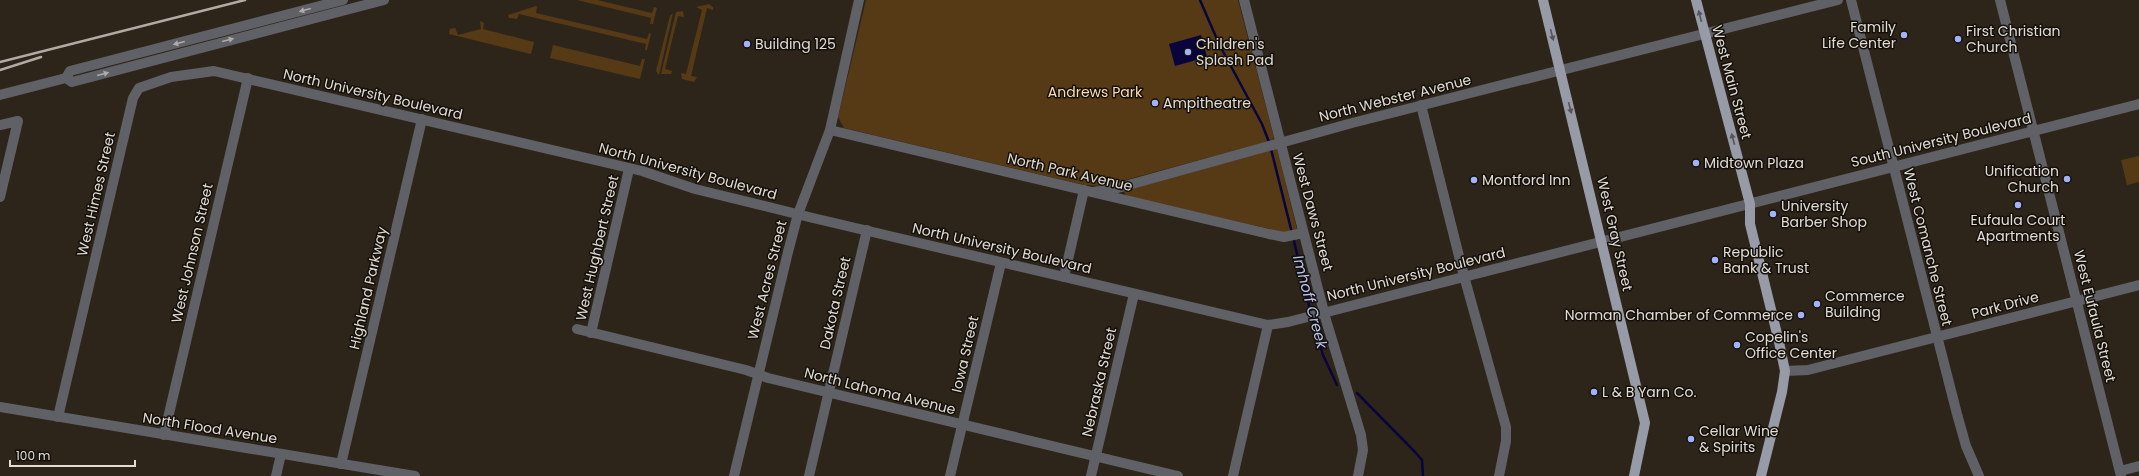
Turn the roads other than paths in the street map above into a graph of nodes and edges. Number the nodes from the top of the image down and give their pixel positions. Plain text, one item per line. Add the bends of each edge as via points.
1 (343, 0) edge
2 (384, 0) edge
3 (859, 0) edge
4 (1244, 0) edge
5 (1543, 0) edge
6 (1696, 0) edge
7 (1838, 0) edge
8 (1851, 0) edge
9 (2000, 0) edge
10 (1704, 33) junction
11 (1561, 70) junction
12 (66, 78) junction
13 (248, 78) junction
14 (0, 95) edge
15 (2139, 104) edge
16 (1421, 105) junction
17 (422, 119) junction
18 (0, 124) edge
19 (830, 130) junction
20 (2034, 131) junction
21 (1281, 142) junction
22 (1893, 167) junction
23 (629, 169) junction
24 (1089, 191) junction
25 (0, 197) edge
26 (1750, 204) junction
27 (798, 214) junction
28 (867, 230) junction
29 (1303, 233) junction
30 (1603, 242) junction
31 (1001, 263) junction
32 (1464, 276) junction
33 (1064, 277) junction
34 (2139, 285) edge
35 (1134, 294) junction
36 (2077, 300) junction
37 (1316, 314) junction
38 (1268, 325) junction
39 (577, 329) dead end
40 (591, 333) junction
41 (1937, 337) junction
42 (1785, 371) junction
43 (758, 375) junction
44 (828, 392) junction
45 (0, 407) edge
46 (58, 417) junction
47 (962, 425) junction
48 (164, 435) junction
49 (281, 454) junction
50 (1096, 457) junction
51 (341, 464) junction
52 (2139, 466) edge
53 (2121, 473) edge
54 (276, 476) edge
55 (415, 476) edge
56 (734, 476) edge
57 (809, 476) edge
58 (950, 476) edge
59 (1091, 476) edge
60 (1178, 476) edge
61 (1233, 476) edge
62 (1358, 476) edge
63 (1499, 476) edge
64 (1634, 476) edge
65 (1761, 476) edge
66 (1979, 476) edge

1 -> 12 street via 70,71
12 -> 2 street via 72,82
3 - 19 street, West Acres Street
4 - 21 street, West Daws Street
5 -> 11 main road, West Gray Street
10 -> 6 main road, West Main Street
7 - 10 street, North Webster Avenue
8 - 22 street, West Comanche Street
9 - 20 street, West Eufaula Street
10 - 11 street, North Webster Avenue
26 -> 10 main road, West Main Street
11 - 16 street, North Webster Avenue
11 -> 30 main road, West Gray Street
12 - 14 street
13 - 17 street, North University Boulevard
13 - 46 street, West Himes Street via 214,71 186,74 139,88 133,98
13 - 48 street, West Johnson Street
15 - 20 street, South University Boulevard
16 - 21 street, North Webster Avenue
16 - 32 street
17 - 23 street, North University Boulevard
17 - 51 street, Highland Parkway
18 - 25 street via 18,121
19 - 24 street, North Park Avenue
19 - 27 street, West Acres Street
20 - 22 street, South University Boulevard
20 - 36 street, West Eufaula Street
21 - 24 street, North Webster Avenue via 1114,190
21 - 29 street, West Daws Street
22 - 26 street, South University Boulevard
22 - 41 street, West Comanche Street
23 - 27 street, North University Boulevard
23 - 40 street, West Hughbert Street
24 - 29 street, North Park Avenue via 1284,237
24 - 33 street
26 - 30 street, North University Boulevard
26 - 42 main road, West Main Street via 1750,224
27 - 28 street, North University Boulevard
27 - 43 street, West Acres Street
28 - 31 street, North University Boulevard
28 - 44 street, Dakota Street
29 - 37 street, West Daws Street
30 - 32 street, North University Boulevard
30 - 64 main road, West Gray Street via 1645,422
31 - 33 street, North University Boulevard
31 - 47 street, Iowa Street
32 - 37 street, North University Boulevard
32 - 63 street via 1506,427
33 - 35 street, North University Boulevard
34 - 36 street, Park Drive
35 - 38 street, North University Boulevard
35 - 50 street, Nebraska Street
36 - 41 street, Park Drive
36 - 53 street, West Eufaula Street
37 - 38 street, North University Boulevard
37 - 62 street, West Daws Street via 1361,435 1363,450
38 - 61 street
39 - 40 street, North Lahoma Avenue
40 - 43 street, North Lahoma Avenue
41 - 42 street, Park Drive via 1808,370
41 - 66 street, West Comanche Street via 1966,446
42 - 65 main road, West Main Street
43 - 44 street, North Lahoma Avenue
43 - 56 street, West Acres Street
44 - 47 street, North Lahoma Avenue
44 - 57 street, Dakota Street
45 - 46 street, North Flood Avenue
46 - 48 street, North Flood Avenue
47 - 50 street, North Lahoma Avenue
47 - 58 street, Iowa Street
48 - 49 street, North Flood Avenue
49 - 51 street, North Flood Avenue
49 - 54 street
50 - 59 street, Nebraska Street
50 - 60 street, North Lahoma Avenue
51 - 55 street, North Flood Avenue
52 - 53 street

